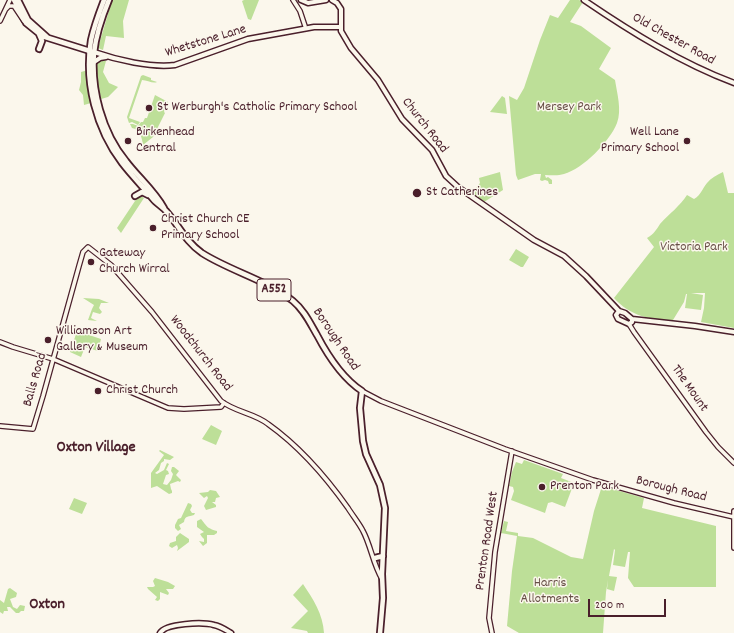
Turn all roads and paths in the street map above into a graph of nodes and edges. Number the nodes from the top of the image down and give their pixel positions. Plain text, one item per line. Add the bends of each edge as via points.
1 (10, 0) edge
2 (14, 0) edge
3 (18, 0) edge
4 (104, 0) edge
5 (109, 0) edge
6 (293, 0) edge
7 (301, 0) edge
8 (326, 0) edge
9 (332, 0) edge
10 (584, 0) edge
11 (6, 9) junction
12 (0, 21) edge
13 (26, 23) junction
14 (305, 26) dead end
15 (340, 27) junction
16 (39, 34) junction
17 (48, 38) junction
18 (91, 42) junction
19 (79, 48) junction
20 (39, 49) dead end
21 (92, 53) junction
22 (108, 56) junction
23 (94, 62) junction
24 (734, 83) edge
25 (135, 196) dead end
26 (154, 200) junction
27 (166, 211) junction
28 (88, 247) joint
29 (619, 311) junction
30 (632, 319) junction
31 (629, 324) junction
32 (734, 332) edge
33 (0, 342) edge
34 (53, 360) junction
35 (362, 391) junction
36 (224, 403) junction
37 (0, 426) edge
38 (512, 451) junction
39 (734, 464) edge
40 (734, 511) edge
41 (734, 517) edge
42 (734, 548) edge
43 (383, 556) junction
44 (374, 557) junction
45 (376, 564) junction
46 (382, 565) junction
47 (382, 579) junction
48 (160, 633) edge
49 (231, 633) edge
50 (380, 633) edge
51 (492, 633) edge

1 - 11 street
2 - 13 main road
3 - 17 main road via 28,20
4 - 18 main road, Borough Road / A552
5 - 21 main road, A552
6 - 14 street
7 - 8 main road via 308,3
9 - 15 main road via 341,9
10 - 24 main road, Old Chester Road via 657,46
11 - 12 street
11 - 13 street via 14,6
13 - 16 main road, Whetstone Lane
15 - 22 main road, Whetstone Lane via 314,28 248,39 164,67
15 - 29 main road, Church Road via 351,48 378,80 398,114 432,150 451,181 534,240 564,256
16 - 17 main road, Whetstone Lane
16 - 20 main road via 42,41
17 - 19 main road, Whetstone Lane
18 - 19 main road via 88,46
18 - 21 main road, Borough Road / A552
19 - 21 main road, Whetstone Lane
21 - 22 main road, Whetstone Lane
21 - 23 main road, A552
21 - 26 main road, Borough Road / A552 via 90,82 101,128 118,158
22 - 23 main road
23 - 27 main road, A552 via 97,96 106,127 125,161 158,198
25 - 26 main road via 142,192
26 - 27 main road, Borough Road / A552
27 - 35 main road, Borough Road / A552 via 186,238 202,252 281,293 299,306 342,373
28 - 34 street, Balls Road via 83,252
28 - 36 street, Woodchurch Road via 111,265 152,312
29 - 30 main road
29 - 31 main road via 616,317
30 - 31 main road
30 - 32 main road
31 - 39 street, The Mount via 706,432
33 - 34 street
34 - 36 street via 168,408 184,410 221,407
34 - 37 street, Balls Road via 33,429
35 - 38 street, Borough Road via 381,401
35 - 43 main road via 360,408 363,441 380,485 385,508
36 - 44 street, Woodchurch Road via 268,424 308,459 335,489 360,525
38 - 41 street, Borough Road via 613,486
38 - 51 street, Prenton Road West via 495,552 489,618
40 - 41 street
41 - 42 street
43 - 44 main road
43 - 46 main road
44 - 45 street, Woodchurch Road
44 - 46 street, Woodchurch Road
45 - 46 street
45 - 47 street, Woodchurch Road
46 - 47 main road
47 - 50 main road via 384,598
48 - 49 main road via 170,626 202,623 216,625

